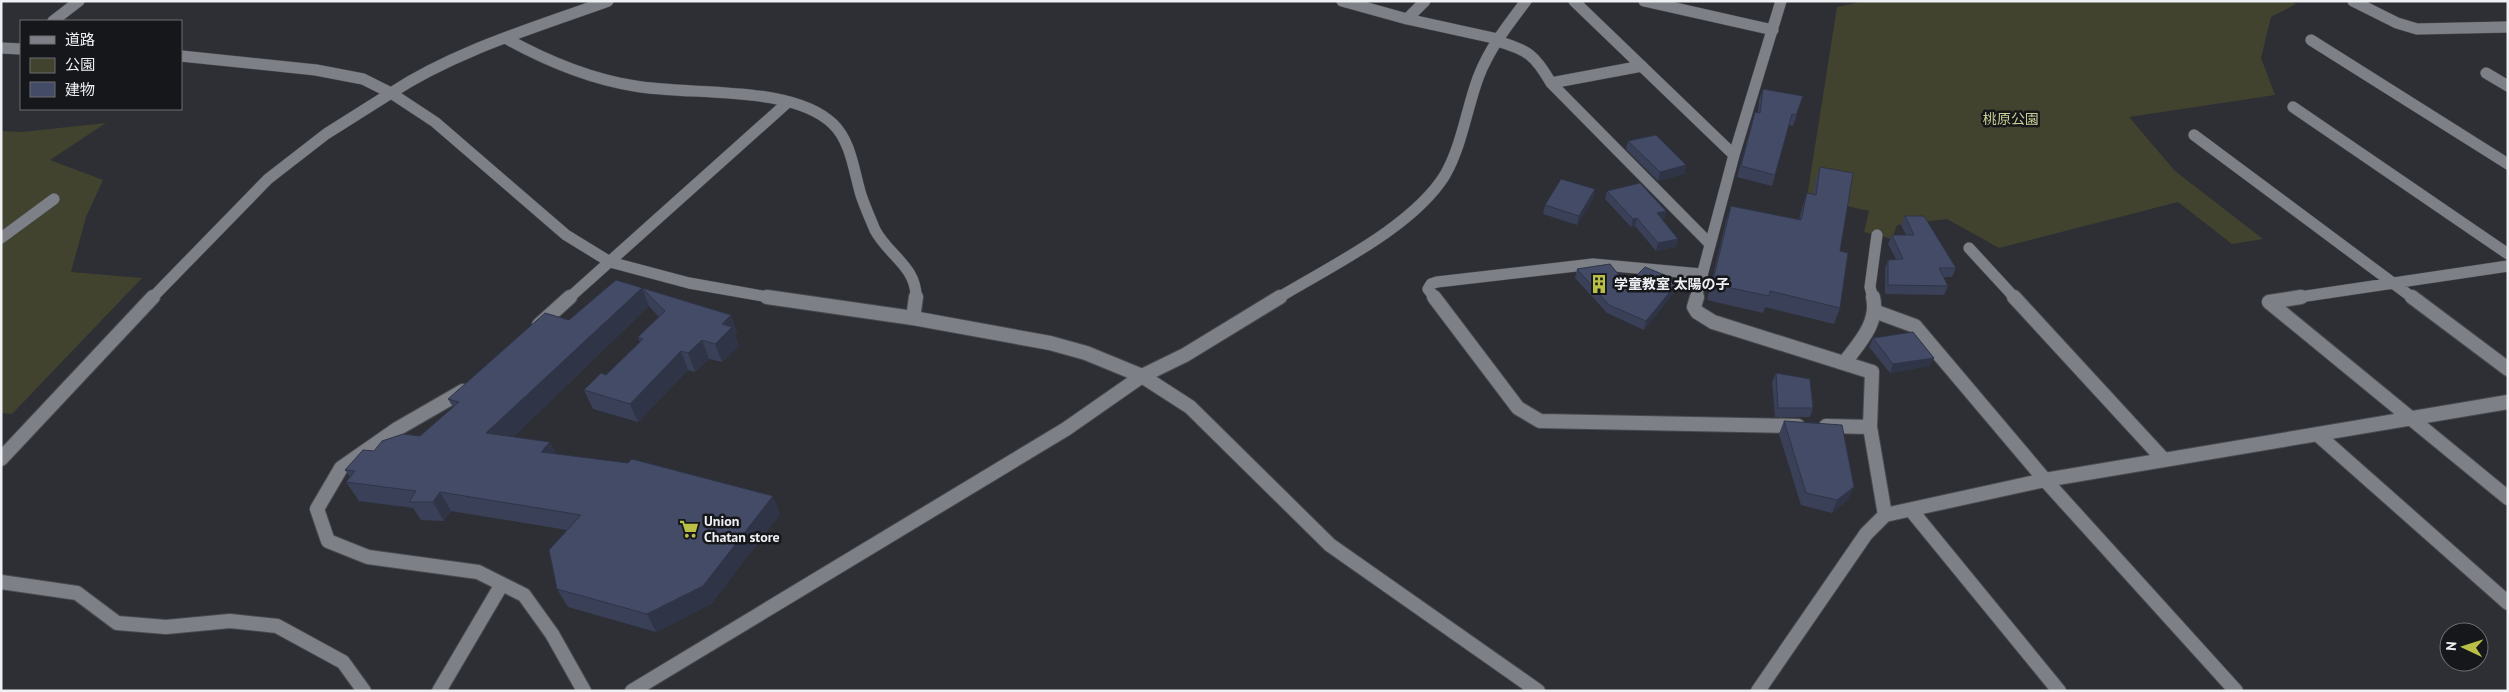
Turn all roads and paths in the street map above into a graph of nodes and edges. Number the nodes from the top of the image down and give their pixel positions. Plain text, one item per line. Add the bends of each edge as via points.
1 (79, 1) edge
2 (608, 1) edge
3 (1342, 1) edge
4 (1425, 1) edge
5 (1526, 1) edge
6 (1574, 1) edge
7 (1644, 1) edge
8 (1781, 1) edge
9 (2353, 1) edge
10 (1666, 4) edge
11 (1406, 19) junction
12 (54, 20) edge
13 (2508, 27) edge
14 (1773, 30) junction
15 (507, 38) junction
16 (1497, 40) junction
17 (2311, 40) dead end
18 (1, 48) edge
19 (20, 48) edge
20 (182, 56) edge
21 (1642, 66) junction
22 (2486, 73) dead end
23 (1551, 83) junction
24 (2508, 86) edge
25 (391, 93) junction
26 (788, 102) junction
27 (2293, 107) dead end
28 (2194, 135) dead end
29 (1734, 154) junction
30 (2508, 164) edge
31 (54, 199) dead end
32 (1877, 235) dead end
33 (1, 238) edge
34 (1710, 244) junction
35 (1969, 248) dead end
36 (2508, 254) edge
37 (610, 262) junction
38 (2508, 266) edge
39 (1701, 274) junction
40 (2392, 283) junction
41 (1874, 311) junction
42 (913, 318) junction
43 (526, 337) edge
44 (1845, 362) junction
45 (2508, 369) edge
46 (1142, 376) junction
47 (474, 382) edge
48 (2508, 402) edge
49 (2410, 418) junction
50 (1870, 427) junction
51 (2317, 434) junction
52 (1, 459) edge
53 (2164, 460) junction
54 (2046, 480) junction
55 (2508, 498) edge
56 (1911, 510) junction
57 (1885, 516) junction
58 (1, 582) edge
59 (502, 584) junction
60 (2508, 603) edge
61 (364, 691) edge
62 (439, 691) edge
63 (584, 691) edge
64 (632, 691) edge
65 (1538, 691) edge
66 (1758, 691) edge
67 (2060, 691) edge
68 (2236, 691) edge

1 - 12 street
2 - 15 street
3 - 11 street
4 - 11 street
5 - 16 street
6 - 21 street
7 - 10 street
8 - 14 street
9 - 13 street via 2397,23 2417,29
10 - 14 street
11 - 16 street
14 - 29 street
15 - 25 street via 416,77
15 - 26 street via 562,64 634,86
16 - 23 street via 1532,52
16 - 46 street via 1484,65 1455,157 1428,196 1380,236 1186,355
17 - 30 street
18 - 19 street
20 - 25 street via 339,73 363,79
21 - 23 street
21 - 29 street
22 - 24 street
23 - 34 street
25 - 37 street via 435,122 566,235
25 - 52 street via 326,134 268,179
26 - 37 street
26 - 42 street via 825,116 843,139 877,234 913,276 916,286
27 - 36 street
28 - 40 street
29 - 34 street
31 - 33 street
32 - 41 street via 1870,287
34 - 39 street
35 - 53 street
37 - 42 street via 689,283
37 - 43 street
38 - 40 street
39 - 44 street via 1694,307 1703,317
39 - 50 street via 1664,268 1594,264 1437,282 1428,289 1518,408 1540,421
40 - 45 street
40 - 49 street via 2269,302
41 - 44 street via 1871,326
41 - 54 street via 1915,326
42 - 46 street via 1050,343 1086,353
44 - 50 street via 1872,372
46 - 64 street via 1066,429
46 - 65 street via 1190,407 1330,545
47 - 59 street via 397,429 342,468 317,509 328,541 368,557 478,572
48 - 49 street
49 - 51 street
49 - 55 street
50 - 57 street
51 - 53 street
51 - 60 street
53 - 54 street
54 - 56 street
54 - 68 street
56 - 57 street
56 - 67 street
57 - 66 street via 1866,534
58 - 61 street via 77,593 117,623 166,627 230,621 277,626 343,662
59 - 62 street
59 - 63 street via 524,595 552,634

